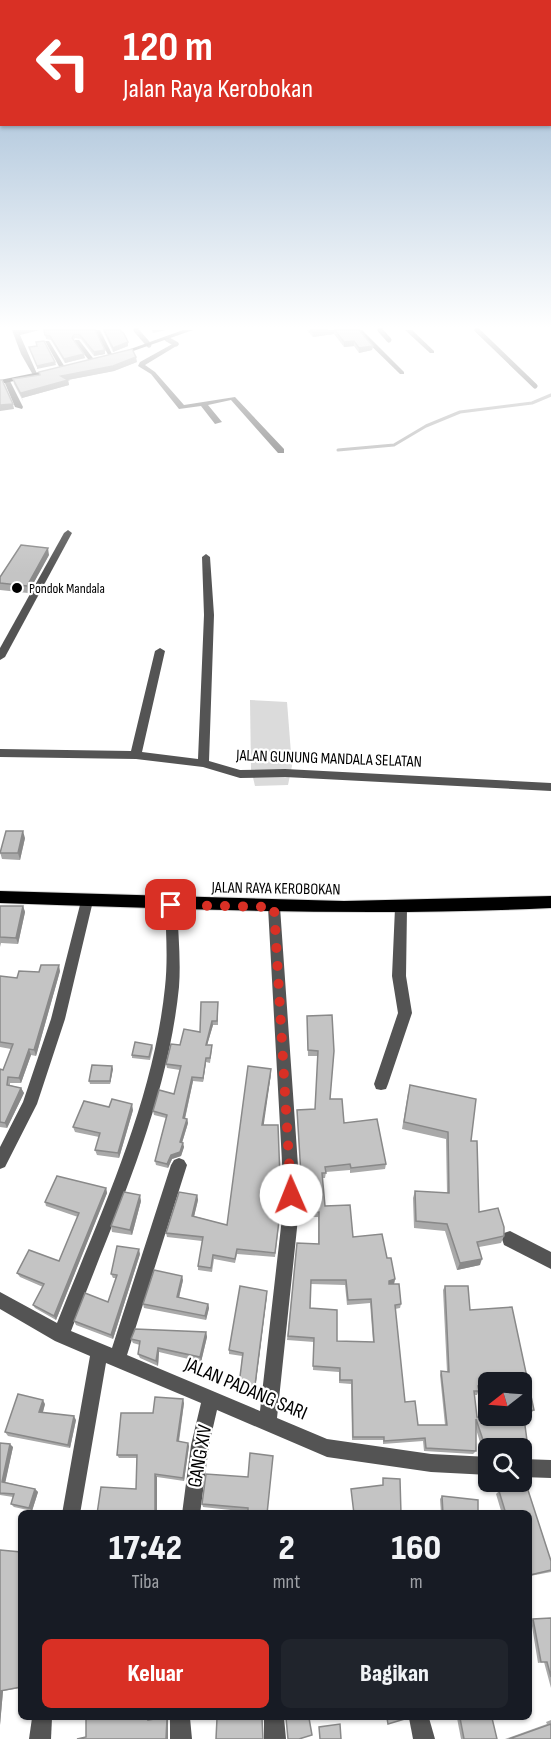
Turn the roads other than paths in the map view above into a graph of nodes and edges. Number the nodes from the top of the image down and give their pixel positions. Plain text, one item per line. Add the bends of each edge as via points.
1 (209, 411) edge
2 (246, 411) edge
3 (218, 422) dead end
4 (281, 451) dead end
5 (68, 533) dead end
6 (206, 557) dead end
7 (160, 651) dead end
8 (0, 657) edge
9 (0, 753) edge
10 (136, 755) junction
11 (203, 764) junction
12 (551, 787) edge
13 (0, 897) edge
14 (87, 900) junction
15 (551, 902) edge
16 (171, 905) junction
17 (274, 907) junction
18 (401, 908) junction
19 (381, 1084) dead end
20 (0, 1162) edge
21 (179, 1165) dead end
22 (510, 1239) dead end
23 (551, 1261) edge
24 (0, 1300) edge
25 (61, 1335) junction
26 (99, 1351) junction
27 (117, 1360) junction
28 (211, 1398) junction
29 (268, 1423) junction
30 (478, 1465) edge
31 (532, 1468) edge
32 (551, 1469) edge
33 (71, 1510) edge
34 (192, 1510) edge
35 (42, 1720) edge
36 (180, 1720) edge
37 (274, 1720) edge
38 (419, 1720) edge
39 (40, 1739) edge
40 (181, 1739) edge
41 (275, 1739) edge
42 (424, 1739) edge

1 - 3 street
2 - 4 street
5 - 8 street
6 - 11 street via 209,615
7 - 10 street
9 - 10 street, JALAN GUNUNG MANDALA SELATAN
10 - 11 street, JALAN GUNUNG MANDALA SELATAN
11 - 12 street, JALAN GUNUNG MANDALA SELATAN via 252,775 285,773
13 - 14 main road, JALAN RAYA KEROBOKAN
14 - 16 main road, JALAN RAYA KEROBOKAN
14 - 20 street via 58,1019 30,1104
15 - 18 main road, JALAN RAYA KEROBOKAN
16 - 17 main road, JALAN RAYA KEROBOKAN
16 - 25 street via 172,984 152,1084
17 - 18 main road, JALAN RAYA KEROBOKAN
17 - 29 street via 291,1209
18 - 19 street via 399,976 405,1013
21 - 27 street
22 - 23 street
24 - 25 street, JALAN PADANG SARI
25 - 26 street, JALAN PADANG SARI
26 - 27 street, JALAN PADANG SARI
26 - 33 street
27 - 28 street, JALAN PADANG SARI
28 - 29 street, JALAN PADANG SARI
28 - 34 street, GANG XIV
29 - 30 street, JALAN PADANG SARI via 327,1448
31 - 32 street
35 - 39 street
36 - 40 street
37 - 41 street
38 - 42 street

